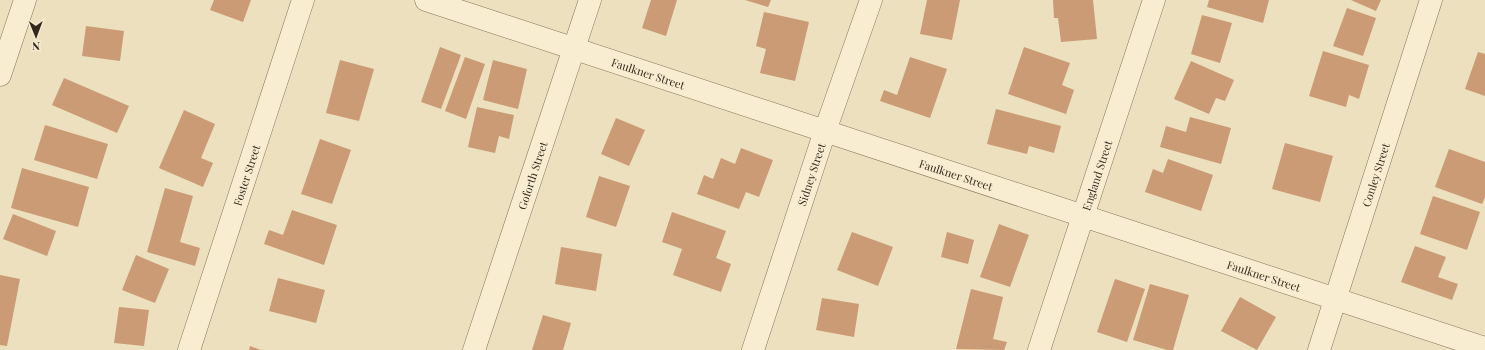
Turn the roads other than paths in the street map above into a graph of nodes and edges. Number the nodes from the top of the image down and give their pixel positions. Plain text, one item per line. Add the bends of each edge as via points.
1 (25, 0) edge
2 (303, 0) edge
3 (426, 0) edge
4 (590, 0) edge
5 (871, 0) edge
6 (1154, 0) edge
7 (1431, 0) edge
8 (574, 48) junction
9 (0, 75) edge
10 (825, 131) junction
11 (1084, 216) junction
12 (1336, 298) junction
13 (1485, 348) edge
14 (189, 350) edge
15 (474, 350) edge
16 (753, 350) edge
17 (1038, 350) edge
18 (1319, 350) edge

1 - 9 street
2 - 14 street, Foster Street
3 - 8 street, Faulkner Street
4 - 8 street, Goforth Street
5 - 10 street, Sidney Street
6 - 11 street, England Street
7 - 12 street, Conley Street
8 - 10 street, Faulkner Street
8 - 15 street, Goforth Street
10 - 11 street, Faulkner Street
10 - 16 street, Sidney Street
11 - 12 street, Faulkner Street
11 - 17 street, England Street
12 - 13 street, Faulkner Street
12 - 18 street, Conley Street

